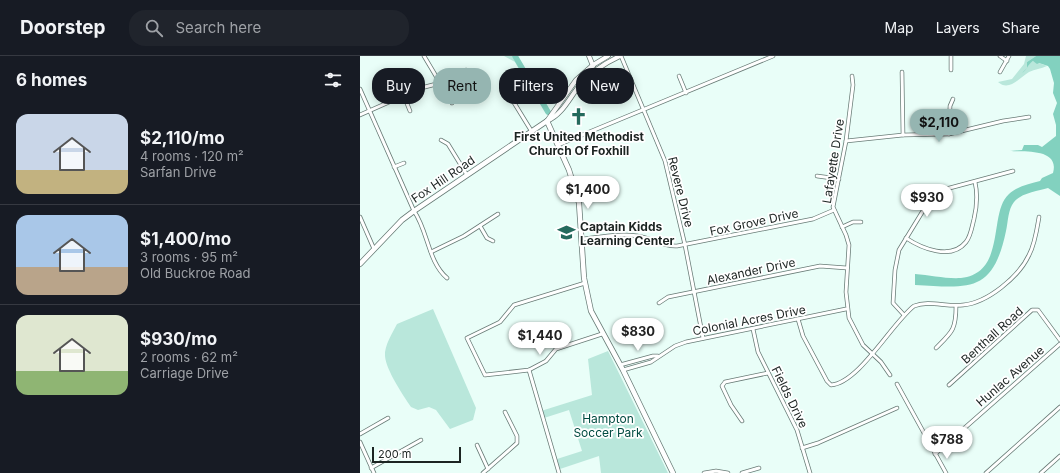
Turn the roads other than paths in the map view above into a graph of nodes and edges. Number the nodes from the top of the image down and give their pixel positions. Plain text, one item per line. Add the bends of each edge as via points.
1 (424, 56) edge
2 (589, 56) edge
3 (608, 56) edge
4 (621, 56) edge
5 (773, 56) edge
6 (951, 56) edge
7 (1000, 56) edge
8 (1009, 56) edge
9 (1007, 61) junction
10 (593, 65) junction
11 (594, 68) edge
12 (599, 68) edge
13 (951, 70) dead end
14 (433, 72) edge
15 (902, 72) dead end
16 (1000, 72) dead end
17 (679, 76) dead end
18 (852, 76) dead end
19 (360, 89) edge
20 (576, 90) edge
21 (686, 93) junction
22 (953, 99) dead end
23 (385, 104) edge
24 (407, 104) edge
25 (515, 104) edge
26 (369, 111) junction
27 (410, 111) dead end
28 (644, 111) junction
29 (360, 115) edge
30 (1029, 117) dead end
31 (547, 121) junction
32 (532, 132) junction
33 (949, 134) junction
34 (903, 135) junction
35 (441, 140) dead end
36 (846, 141) junction
37 (558, 145) junction
38 (404, 163) dead end
39 (394, 167) junction
40 (1013, 171) dead end
41 (467, 175) junction
42 (817, 176) dead end
43 (839, 179) junction
44 (975, 182) junction
45 (834, 210) junction
46 (414, 211) junction
47 (498, 214) dead end
48 (1039, 217) dead end
49 (360, 218) edge
50 (860, 222) dead end
51 (480, 226) junction
52 (842, 227) junction
53 (906, 238) junction
54 (582, 239) junction
55 (493, 242) dead end
56 (685, 245) junction
57 (374, 249) junction
58 (431, 252) junction
59 (360, 264) edge
60 (847, 268) junction
61 (447, 278) dead end
62 (584, 283) junction
63 (694, 292) junction
64 (659, 303) dead end
65 (956, 306) junction
66 (846, 309) junction
67 (904, 315) junction
68 (798, 319) junction
69 (753, 329) junction
70 (602, 334) junction
71 (703, 338) junction
72 (1060, 340) edge
73 (1060, 344) edge
74 (936, 348) dead end
75 (871, 354) junction
76 (622, 367) junction
77 (529, 370) junction
78 (768, 373) junction
79 (890, 375) dead end
80 (897, 384) dead end
81 (949, 385) dead end
82 (1060, 407) edge
83 (897, 408) dead end
84 (505, 412) dead end
85 (388, 418) dead end
86 (742, 421) dead end
87 (360, 434) edge
88 (421, 440) dead end
89 (360, 442) edge
90 (477, 445) dead end
91 (802, 448) junction
92 (935, 454) junction
93 (1060, 456) edge
94 (371, 468) junction
95 (759, 468) dead end
96 (488, 469) junction
97 (374, 473) edge
98 (483, 473) edge
99 (559, 473) edge
100 (672, 473) edge
101 (704, 473) edge
102 (728, 473) edge
103 (742, 473) edge
104 (810, 473) edge
105 (946, 473) edge
106 (986, 473) edge
107 (1041, 473) edge

1 - 14 street
2 - 10 street
3 - 10 street
4 - 12 street
4 - 28 street, Revere Drive
5 - 21 street
6 - 13 street
7 - 9 street
8 - 9 street
9 - 16 street
10 - 11 street
10 - 31 street via 572,84
15 - 34 street
17 - 21 street
18 - 36 street, Lafayette Drive
19 - 26 street
20 - 31 street via 557,115
21 - 28 street
22 - 33 street via 950,106
23 - 26 street
24 - 27 street
25 - 32 street
26 - 29 street
26 - 39 street
28 - 37 street
28 - 56 street, Revere Drive via 665,161
30 - 33 street via 1003,120
31 - 32 main road, Fox Hill Road
31 - 37 main road
32 - 41 main road, Fox Hill Road
33 - 34 street
34 - 36 street
35 - 41 street via 448,144
36 - 43 street, Lafayette Drive
37 - 54 main road via 574,186 581,214
38 - 39 street
39 - 46 street
40 - 44 street
41 - 46 main road, Fox Hill Road
42 - 43 street
43 - 45 street, Lafayette Drive via 833,202
44 - 53 street via 946,189 934,196
44 - 53 street via 977,196 970,234 960,247 938,251 919,246
45 - 52 street, Lafayette Drive
45 - 56 street, Fox Grove Drive via 813,219
46 - 57 main road, Fox Hill Road
46 - 58 street
47 - 51 street
48 - 65 street via 1033,248 1021,268 988,297
49 - 57 street
50 - 52 street
51 - 55 street via 487,238
51 - 58 street
52 - 60 street, Lafayette Drive via 848,245
53 - 67 street via 897,258 893,298 895,307
54 - 56 street, Fox Grove Drive via 630,235 670,246
54 - 62 main road
56 - 63 street, Revere Drive
57 - 59 main road, Fox Hill Road
58 - 61 street via 441,273
60 - 63 street, Alexander Drive via 820,266
60 - 66 street, Lafayette Drive
62 - 70 main road via 591,311
62 - 77 street via 514,306 500,322 467,338 485,375
63 - 64 street, Alexander Drive via 668,297
63 - 71 street, Revere Drive
65 - 67 street via 920,303
65 - 74 street via 953,330
66 - 68 street, Colonial Acres Drive
66 - 75 street, Lafayette Drive via 858,338
67 - 75 street
68 - 69 street, Colonial Acres Drive
68 - 75 street via 803,336 830,384 838,384 849,378
69 - 71 street, Colonial Acres Drive
69 - 78 street, Fields Drive via 758,352
70 - 76 main road
70 - 77 street via 556,349 546,360
71 - 76 street, Colonial Acres Drive via 680,344 651,362
72 - 81 street, Benthall Road via 1042,314 1038,310 1032,310
73 - 92 street, Hunlac Avenue
75 - 79 street, Lafayette Drive via 881,362
76 - 100 main road
77 - 99 street
78 - 86 street via 725,382 722,386
78 - 91 street, Fields Drive via 790,414
80 - 92 street
82 - 106 street
83 - 91 street
84 - 96 street via 515,432 517,443
85 - 87 street
88 - 94 street
89 - 94 street
90 - 96 street
91 - 104 street, Fields Drive
92 - 105 street
93 - 107 street
94 - 97 street
95 - 103 street
96 - 98 street
101 - 102 street

